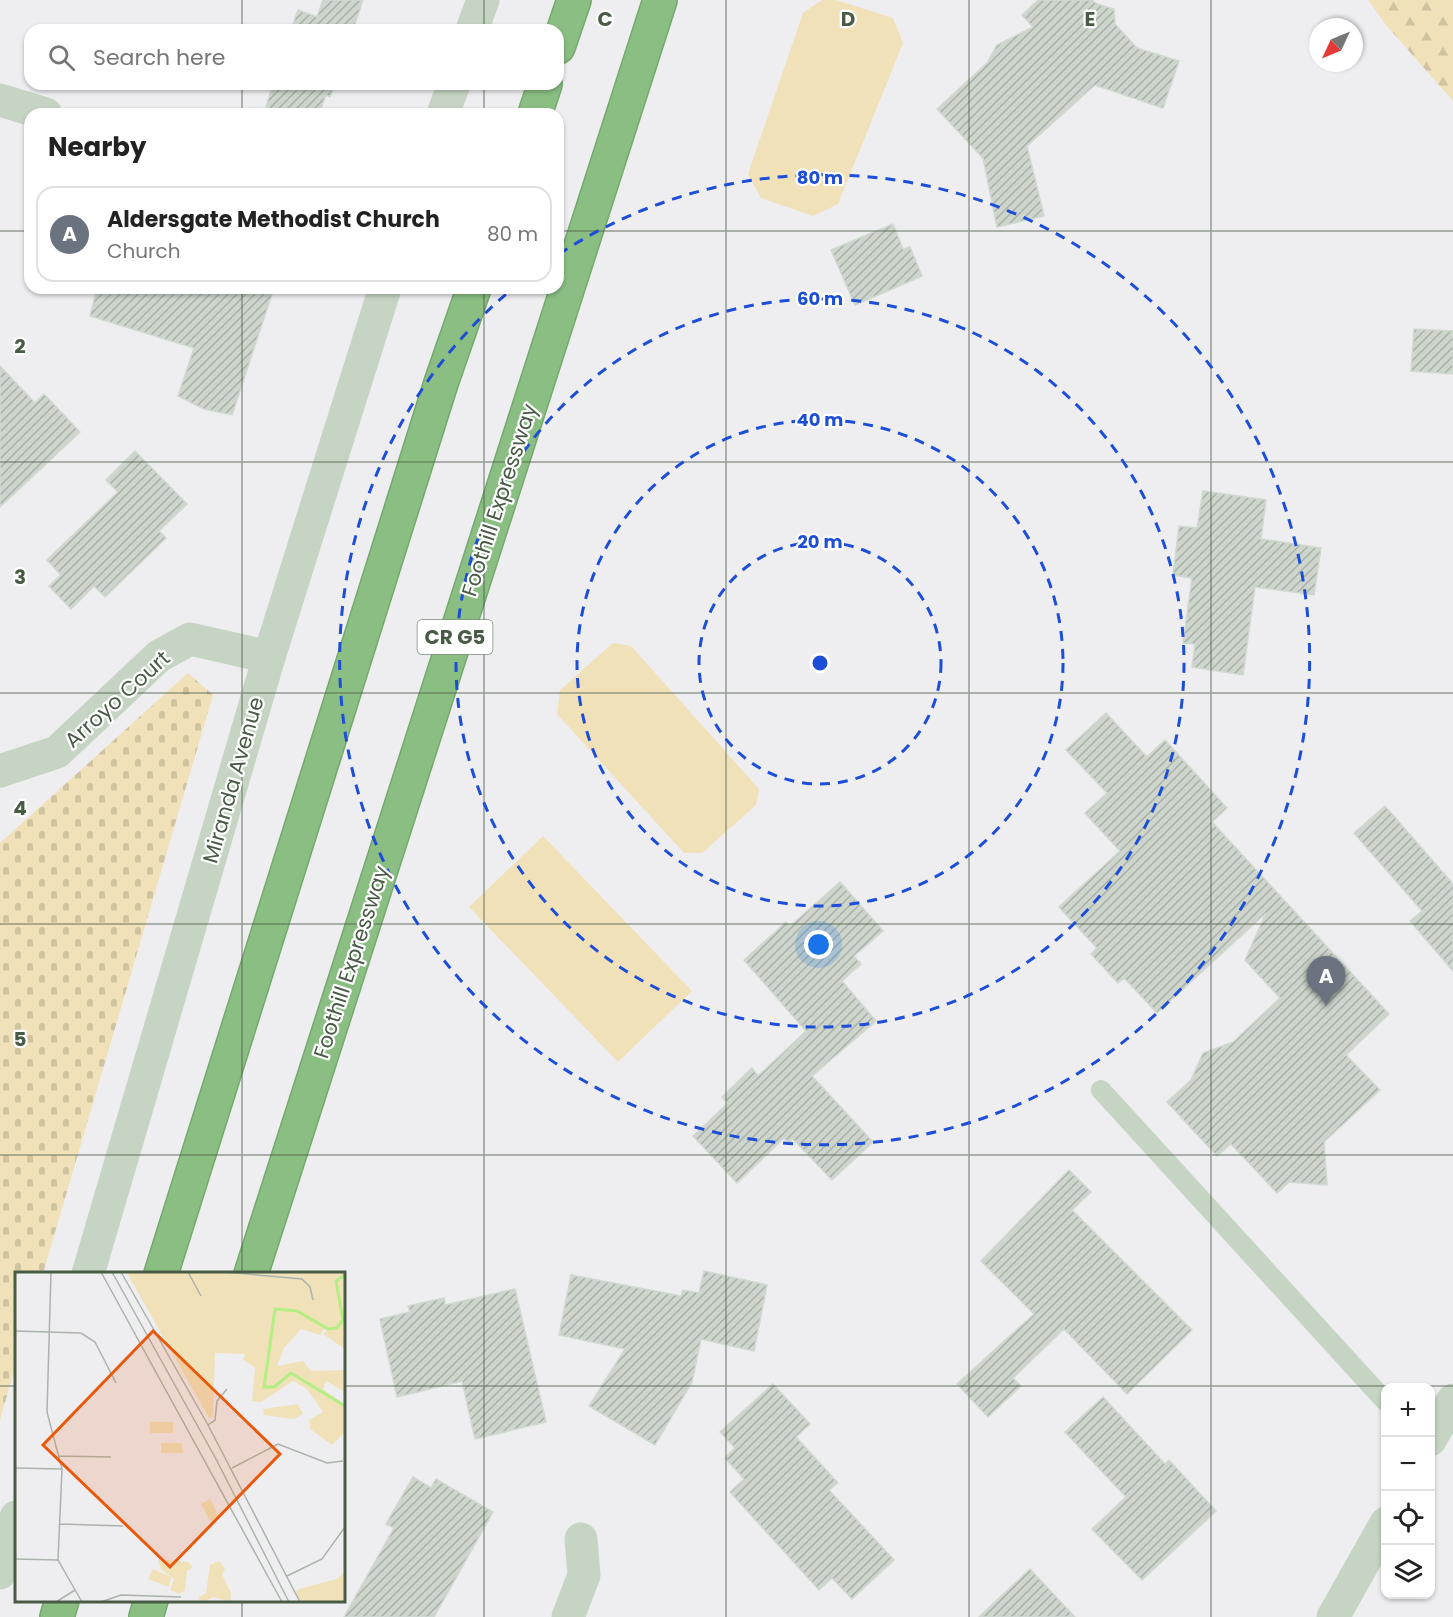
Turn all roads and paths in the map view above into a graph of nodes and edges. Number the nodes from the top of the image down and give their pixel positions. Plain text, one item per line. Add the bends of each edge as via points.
1 (483, 0) edge
2 (574, 0) edge
3 (660, 0) edge
4 (474, 24) edge
5 (564, 29) edge
6 (452, 90) edge
7 (543, 90) edge
8 (0, 100) edge
9 (26, 108) edge
10 (445, 108) edge
11 (537, 108) edge
12 (383, 294) edge
13 (472, 294) edge
14 (269, 657) junction
15 (0, 771) edge
16 (1101, 1090) dead end
17 (89, 1272) edge
18 (162, 1272) edge
19 (252, 1272) edge
20 (1381, 1397) edge
21 (1453, 1400) edge
22 (1433, 1437) edge
23 (15, 1520) edge
24 (1381, 1532) edge
25 (581, 1539) dead end
26 (0, 1573) edge
27 (61, 1602) edge
28 (150, 1602) edge
29 (57, 1617) edge
30 (146, 1617) edge
31 (568, 1617) edge
32 (1333, 1617) edge

1 - 4 street
2 - 5 highway
3 - 19 highway, Foothill Expressway / CR G5
6 - 10 street
7 - 11 highway
8 - 9 street
12 - 14 street, Miranda Avenue
13 - 18 highway
14 - 15 street, Arroyo Court via 190,639 159,656 57,752
14 - 17 street, Miranda Avenue
16 - 20 lane
21 - 22 street
23 - 26 street
24 - 32 street
25 - 31 street via 584,1575
27 - 29 highway
28 - 30 highway

